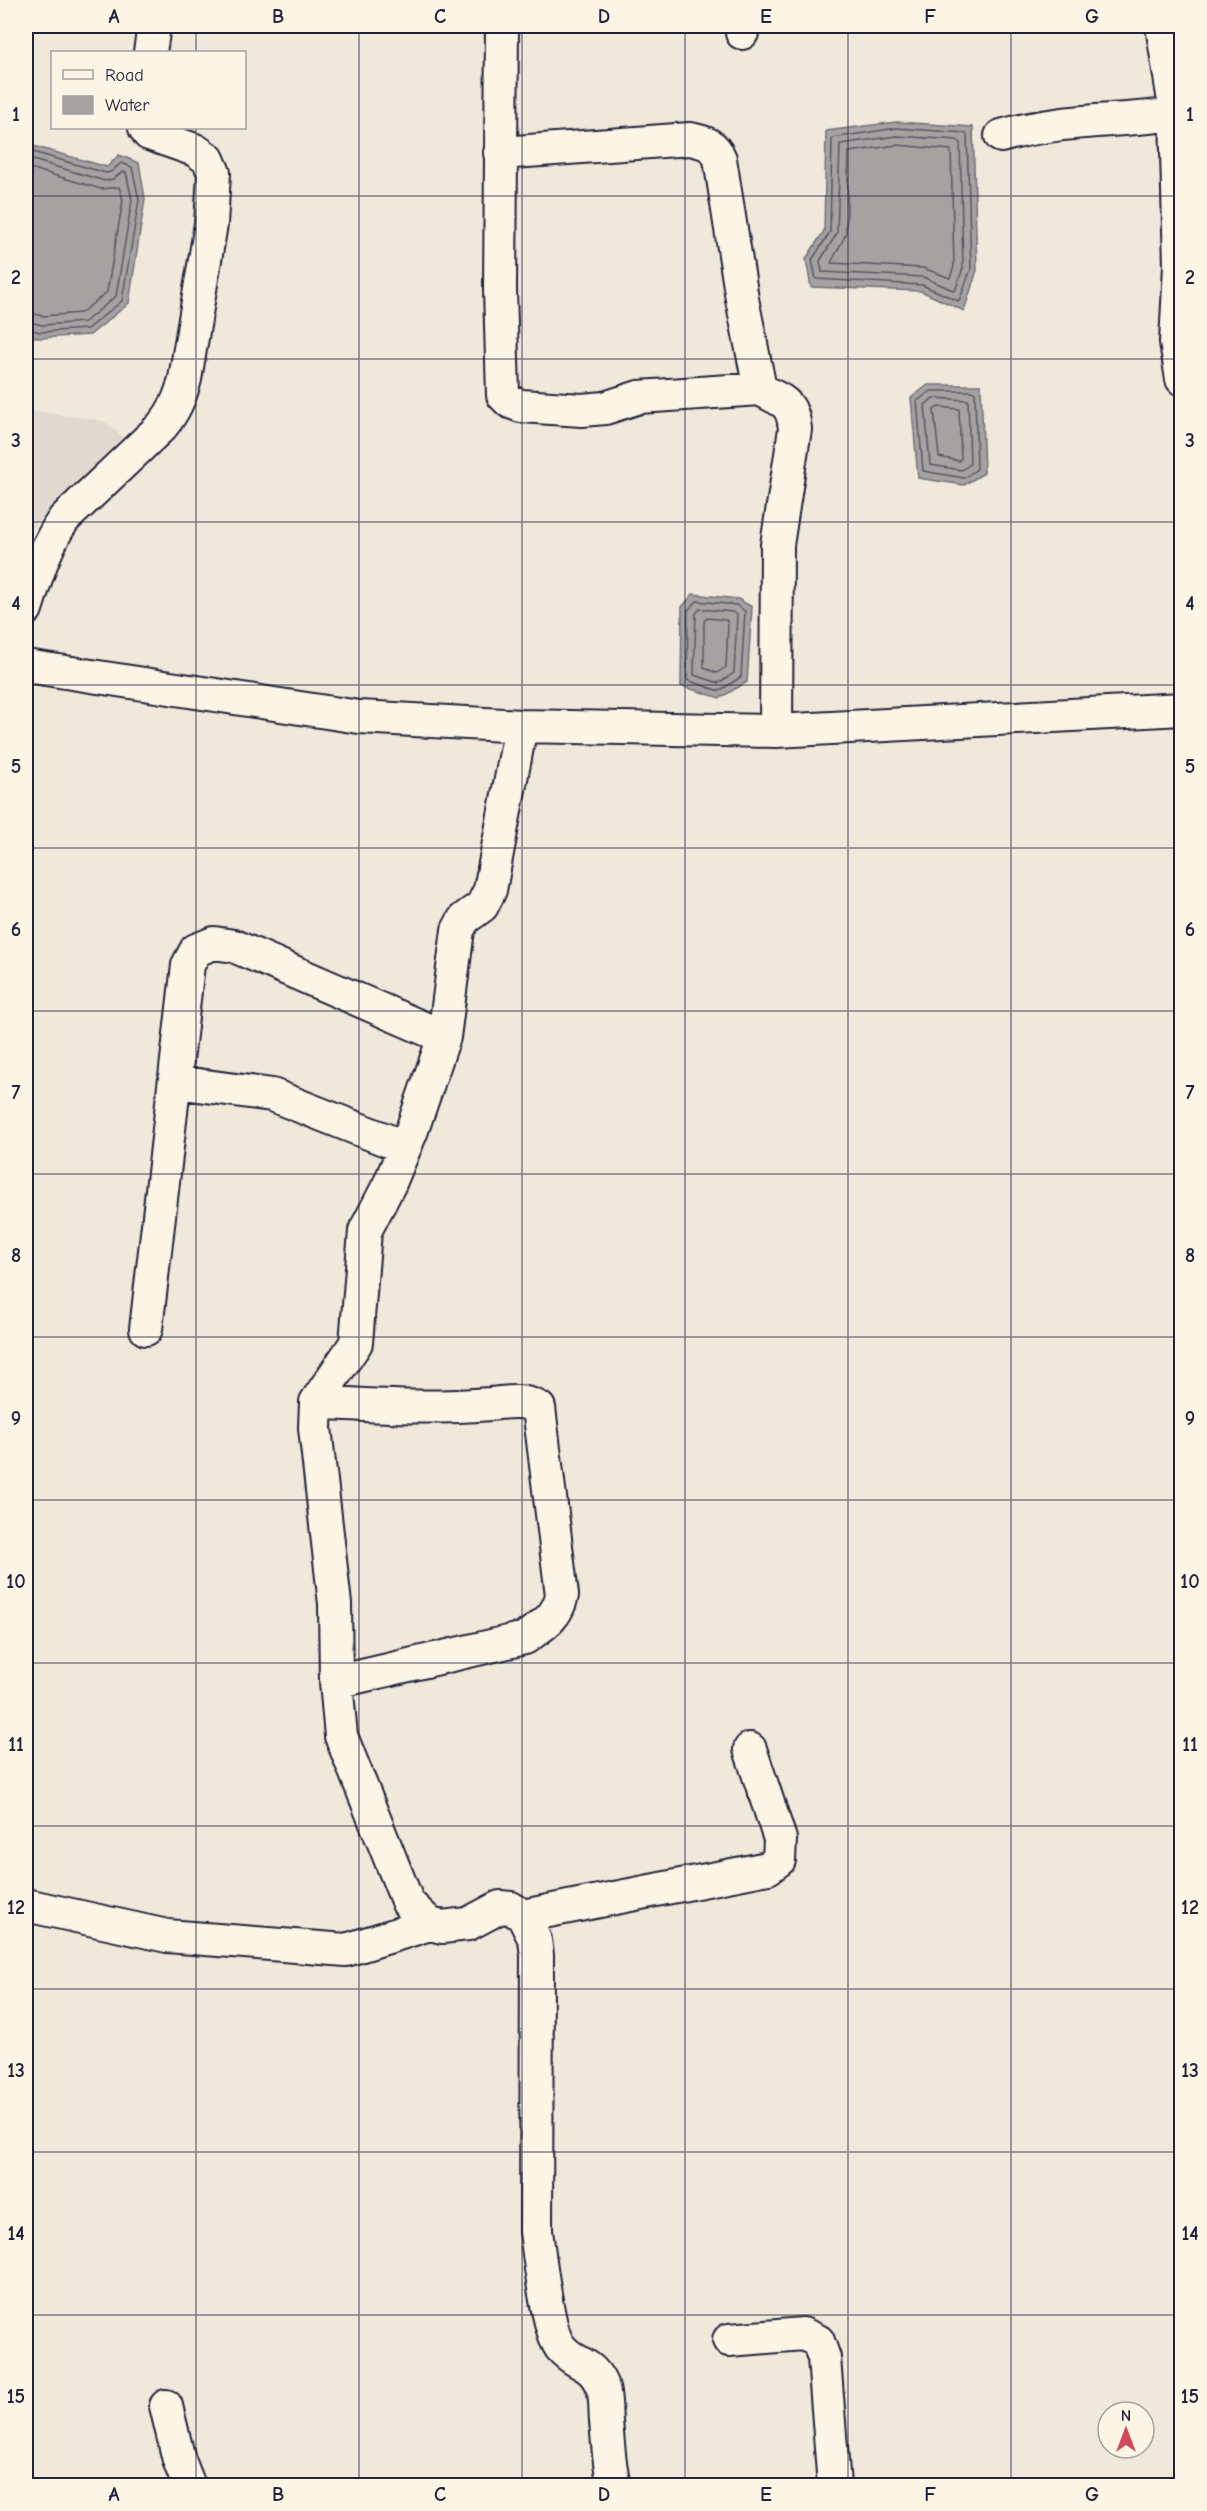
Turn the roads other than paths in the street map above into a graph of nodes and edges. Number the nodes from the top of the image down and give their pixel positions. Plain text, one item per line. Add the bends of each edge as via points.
1 (154, 26) edge
2 (502, 26) edge
3 (1162, 26) edge
4 (150, 51) edge
5 (1176, 114) junction
6 (146, 129) edge
7 (1001, 136) dead end
8 (500, 153) junction
9 (1182, 379) edge
10 (760, 389) junction
11 (26, 609) edge
12 (26, 666) edge
13 (1180, 704) edge
14 (521, 726) junction
15 (776, 731) junction
16 (444, 1037) junction
17 (176, 1082) junction
18 (404, 1147) junction
19 (146, 1329) dead end
20 (316, 1402) junction
21 (336, 1683) junction
22 (750, 1749) dead end
23 (26, 1905) edge
24 (523, 1916) junction
25 (430, 1924) junction
26 (729, 2340) dead end
27 (166, 2406) dead end
28 (189, 2486) edge
29 (614, 2486) edge
30 (834, 2486) edge

1 - 4 street
2 - 8 street
3 - 5 street
5 - 7 street via 1055,124
5 - 9 street via 1180,266 1176,342
6 - 11 street via 149,134 195,150 207,159 214,173 211,224 185,379 173,413 60,525 45,554
8 - 10 street via 690,139 716,148
8 - 10 street via 502,380 503,395 510,402 521,406 606,408 639,396
10 - 15 street via 788,403 795,429 777,545
12 - 14 street via 359,717
13 - 15 street
14 - 15 street
14 - 16 street via 490,890 482,906 464,919 458,930
16 - 17 street via 234,946 214,943 196,950 188,965
16 - 18 street
17 - 18 street via 272,1095
17 - 19 street
18 - 20 street via 365,1231 356,1343
20 - 21 street via 315,1428 335,1604
20 - 21 street via 413,1408 530,1402 539,1408 562,1595 559,1609 549,1621 525,1638
21 - 25 street via 341,1736 348,1757 408,1903
22 - 24 street via 780,1839 779,1860 768,1868
23 - 25 street via 167,1936 346,1950
24 - 25 street via 511,1908 500,1907 458,1927
24 - 29 street via 537,1954 539,2254 559,2347 587,2365 604,2392
26 - 30 street via 803,2334 818,2341 824,2358
27 - 28 street

